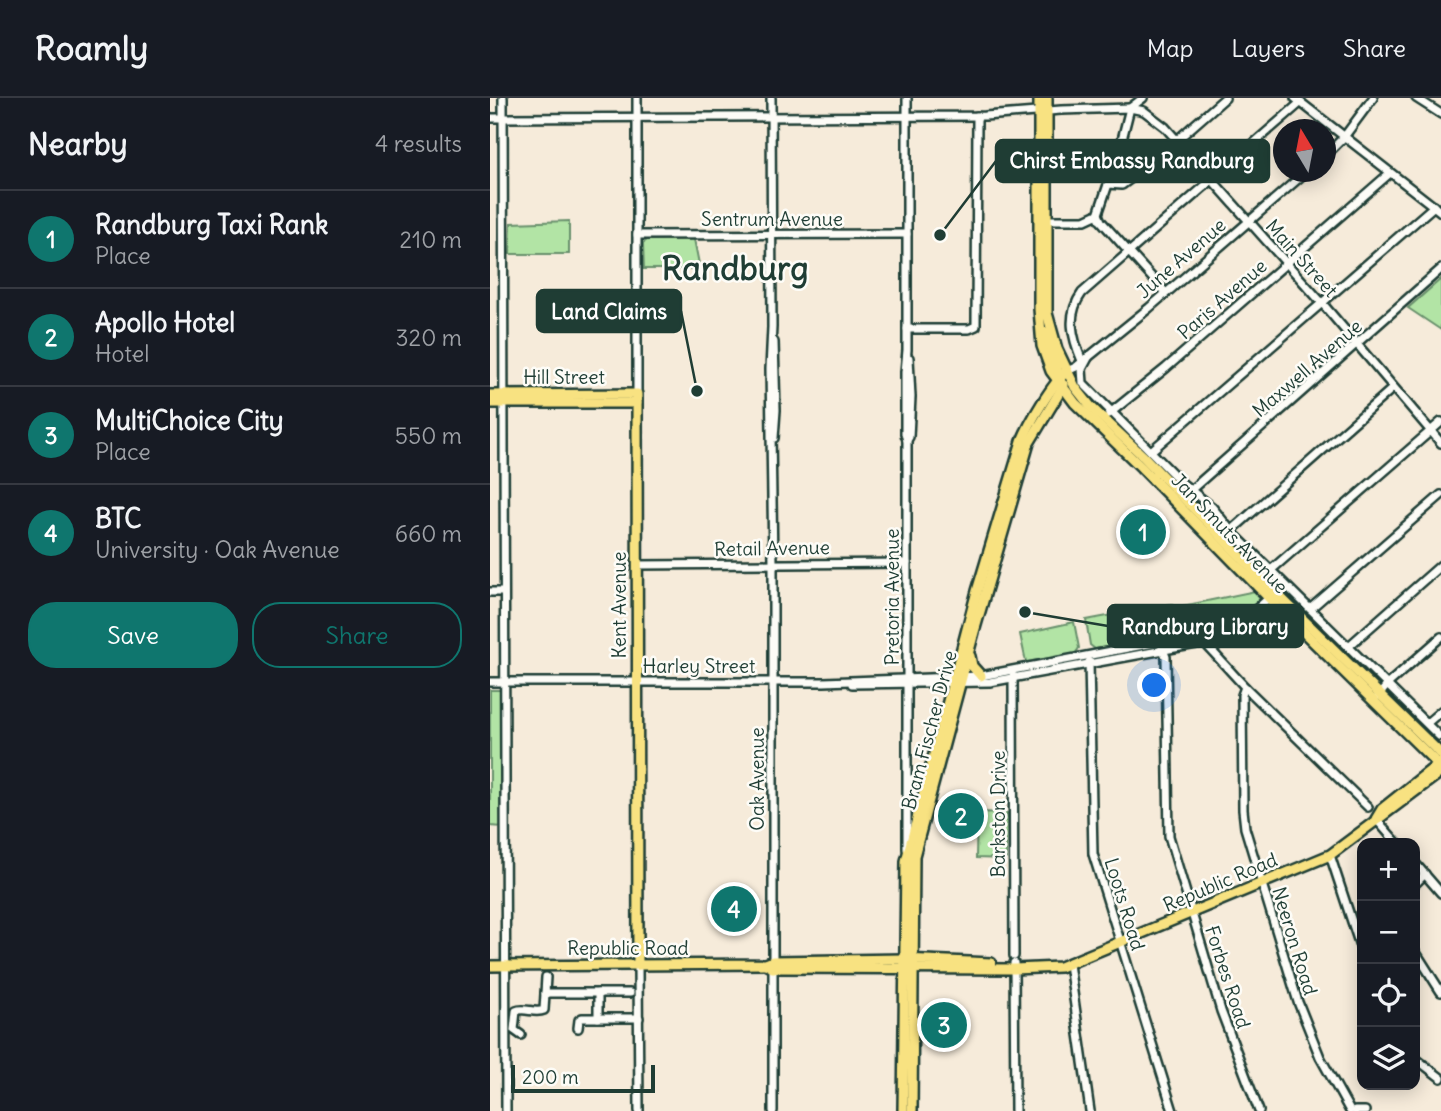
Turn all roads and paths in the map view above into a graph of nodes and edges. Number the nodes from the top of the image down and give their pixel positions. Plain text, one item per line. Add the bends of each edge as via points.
1 (503, 98) edge
2 (637, 98) edge
3 (771, 98) edge
4 (907, 98) edge
5 (1039, 98) edge
6 (1047, 98) edge
7 (1143, 98) edge
8 (1225, 98) edge
9 (1373, 98) edge
10 (1416, 98) edge
11 (1298, 100) edge
12 (1130, 108) junction
13 (1043, 112) junction
14 (1441, 114) edge
15 (637, 117) junction
16 (772, 117) junction
17 (907, 117) junction
18 (977, 117) junction
19 (490, 118) edge
20 (504, 118) junction
21 (1344, 137) junction
22 (1177, 140) junction
23 (1336, 145) edge
24 (1390, 173) junction
25 (1211, 181) junction
26 (1295, 182) edge
27 (1108, 184) junction
28 (1437, 209) edge
29 (1098, 214) junction
30 (1043, 220) junction
31 (1248, 221) junction
32 (907, 234) junction
33 (637, 235) junction
34 (772, 235) junction
35 (1130, 251) junction
36 (1286, 264) junction
37 (1441, 269) edge
38 (1166, 293) junction
39 (1322, 303) junction
40 (907, 329) junction
41 (1357, 346) junction
42 (1051, 371) junction
43 (1070, 372) junction
44 (1393, 388) junction
45 (490, 395) edge
46 (504, 399) junction
47 (638, 399) junction
48 (490, 403) edge
49 (1075, 403) junction
50 (1050, 406) junction
51 (1107, 415) junction
52 (1029, 422) junction
53 (1441, 422) edge
54 (1431, 432) junction
55 (1441, 443) edge
56 (1152, 451) junction
57 (1152, 479) junction
58 (1192, 489) junction
59 (1151, 494) dead end
60 (1441, 495) edge
61 (1209, 504) junction
62 (1195, 516) junction
63 (1231, 531) junction
64 (773, 563) junction
65 (907, 563) junction
66 (637, 565) junction
67 (1441, 565) edge
68 (1271, 570) junction
69 (490, 592) edge
70 (504, 592) junction
71 (1274, 598) junction
72 (1310, 608) junction
73 (1441, 637) edge
74 (1201, 639) junction
75 (1161, 646) junction
76 (1349, 646) junction
77 (971, 647) junction
78 (1089, 660) junction
79 (908, 667) junction
80 (1013, 675) junction
81 (981, 676) junction
82 (892, 678) junction
83 (957, 680) junction
84 (908, 681) junction
85 (490, 682) edge
86 (504, 682) junction
87 (638, 682) junction
88 (772, 682) junction
89 (824, 682) junction
90 (1388, 685) junction
91 (1245, 687) junction
92 (1378, 697) junction
93 (1441, 711) edge
94 (1427, 723) junction
95 (1418, 731) junction
96 (1440, 741) edge
97 (908, 754) junction
98 (1441, 754) edge
99 (1440, 766) edge
100 (1368, 807) dead end
101 (918, 817) junction
102 (1376, 820) junction
103 (921, 827) junction
104 (1392, 838) edge
105 (907, 854) junction
106 (1330, 855) junction
107 (1420, 868) edge
108 (1425, 874) junction
109 (1420, 879) edge
110 (1261, 885) junction
111 (1441, 893) edge
112 (1191, 914) junction
113 (1357, 937) edge
114 (1120, 943) junction
115 (1420, 959) edge
116 (1014, 963) junction
117 (771, 964) junction
118 (908, 964) junction
119 (1069, 964) junction
120 (638, 965) junction
121 (490, 966) edge
122 (506, 966) junction
123 (546, 978) dead end
124 (1441, 992) edge
125 (545, 993) junction
126 (598, 993) junction
127 (630, 993) dead end
128 (598, 1018) junction
129 (639, 1018) junction
130 (579, 1028) dead end
131 (521, 1035) dead end
132 (1420, 1062) edge
133 (1441, 1078) edge
134 (506, 1111) edge
135 (639, 1111) edge
136 (773, 1111) edge
137 (903, 1111) edge
138 (912, 1111) edge
139 (1015, 1111) edge
140 (1090, 1111) edge
141 (1173, 1111) edge
142 (1259, 1111) edge
143 (1352, 1111) edge
144 (1365, 1111) edge

1 - 20 street
2 - 15 street, Kent Avenue
3 - 16 street, Oak Avenue
4 - 17 street, Pretoria Avenue
5 - 13 main road
6 - 13 main road
7 - 12 street
8 - 22 street
9 - 21 street
10 - 14 street
11 - 21 street
11 - 25 street
12 - 13 street
12 - 22 street, Main Street via 1154,117
12 - 27 street
13 - 18 street
13 - 30 main road
15 - 16 street
15 - 20 street
15 - 33 street, Kent Avenue
16 - 17 street
16 - 34 street, Oak Avenue
17 - 18 street
17 - 32 street, Pretoria Avenue
18 - 40 street via 976,326
19 - 20 street
20 - 46 street
21 - 23 street
21 - 24 street
22 - 25 street, Main Street
22 - 27 street via 1122,186
24 - 28 street
24 - 36 street, Paris Avenue
25 - 31 street, Main Street
25 - 35 street
26 - 31 street, June Avenue
27 - 29 street
28 - 39 street
29 - 30 street via 1085,220
29 - 35 street
30 - 42 main road via 1041,335
30 - 43 main road via 1046,335
31 - 36 street, Main Street
31 - 38 street, June Avenue
32 - 34 street, Sentrum Avenue
32 - 40 street, Pretoria Avenue
33 - 34 street, Sentrum Avenue
33 - 47 street, Kent Avenue
34 - 64 street, Oak Avenue
35 - 38 street
35 - 43 street via 1075,303
36 - 39 street, Main Street
36 - 51 street, Paris Avenue
37 - 41 street, Maxwell Avenue
38 - 43 street, June Avenue
39 - 41 street, Main Street
39 - 56 street
40 - 65 street, Pretoria Avenue via 911,397
41 - 44 street, Main Street
41 - 58 street, Maxwell Avenue
42 - 43 main road
42 - 52 main road via 1050,385
43 - 49 main road, Jan Smuts Avenue
43 - 50 main road, Bram Fischer Drive
43 - 51 main road, Jan Smuts Avenue via 1081,396
43 - 51 street via 1082,369 1083,383
43 - 52 main road, Bram Fischer Drive
44 - 54 street, Main Street
44 - 63 street
45 - 46 main road, Hill Street
46 - 47 main road, Hill Street
46 - 48 main road, Hill Street
46 - 70 street
47 - 66 main road, Kent Avenue
49 - 50 main road
49 - 57 main road, Jan Smuts Avenue
50 - 77 main road, Bram Fischer Drive via 1029,443
51 - 56 street
51 - 62 main road, Jan Smuts Avenue
52 - 83 main road, Bram Fischer Drive via 977,591
53 - 54 street
54 - 55 street, Main Street
54 - 68 street
56 - 58 street
57 - 59 main road
57 - 62 main road, Jan Smuts Avenue
58 - 61 street
60 - 72 street
61 - 62 street
61 - 63 street
62 - 71 main road, Jan Smuts Avenue
63 - 68 street
64 - 65 street, Retail Avenue
64 - 66 street, Retail Avenue
64 - 88 street, Oak Avenue
65 - 79 street, Pretoria Avenue
66 - 87 main road, Kent Avenue
67 - 76 street
68 - 72 street
69 - 70 street
70 - 86 street
71 - 74 street via 1235,627
71 - 92 main road, Jan Smuts Avenue
72 - 76 street
73 - 90 street
74 - 75 street
74 - 91 street
75 - 78 street
75 - 112 street, Forbes Road via 1166,657 1169,836
76 - 90 street
77 - 81 main road via 972,666
77 - 83 main road, Bram Fischer Drive
78 - 80 street
78 - 114 street, Loots Road via 1092,849
79 - 82 street
79 - 84 street, Pretoria Avenue
80 - 81 street
80 - 83 street
80 - 116 street, Barkston Drive
81 - 83 street
82 - 84 street, Harley Street
82 - 89 street, Harley Street
83 - 84 street, Harley Street
83 - 101 main road, Bram Fischer Drive
83 - 103 main road, Bram Fischer Drive
84 - 89 street, Harley Street
84 - 97 street, Pretoria Avenue
85 - 86 street, Harley Street
86 - 87 street, Harley Street
86 - 122 street
87 - 88 street, Harley Street
87 - 120 main road, Kent Avenue
88 - 89 street, Harley Street
88 - 117 street, Oak Avenue
90 - 92 street
90 - 94 street
91 - 100 street
91 - 110 street, Neeron Road via 1243,819
92 - 95 main road, Jan Smuts Avenue
92 - 99 main road, Jan Smuts Avenue
93 - 94 street
94 - 96 street
95 - 96 main road
95 - 98 main road, Jan Smuts Avenue
97 - 101 street, Pretoria Avenue
97 - 105 street, Pretoria Avenue
99 - 102 main road, Republic Road via 1382,809
101 - 103 street, Pretoria Avenue
101 - 105 main road, Bram Fischer Drive
102 - 104 street
102 - 106 main road, Republic Road
103 - 118 main road, Bram Fischer Drive via 912,869
105 - 118 main road, Bram Fischer Drive
106 - 110 main road, Republic Road
106 - 113 street
107 - 108 street
108 - 109 street
108 - 111 street
110 - 112 main road, Republic Road
110 - 143 street, Neeron Road via 1306,1024
112 - 114 main road, Republic Road
112 - 142 street, Forbes Road via 1232,1044
114 - 119 main road, Republic Road
114 - 141 street, Loots Road
115 - 124 street
116 - 118 main road, Republic Road
116 - 119 main road, Republic Road
116 - 139 street, Barkston Drive
117 - 118 main road, Republic Road
117 - 120 main road, Republic Road
117 - 136 street, Oak Avenue
118 - 137 main road, Bram Fischer Drive
118 - 138 main road, Bram Fischer Drive
119 - 140 street
120 - 122 main road, Republic Road
120 - 129 street, Kent Avenue
121 - 122 main road, Republic Road
122 - 134 street
123 - 125 street
125 - 126 street
125 - 131 street via 544,1010 516,1011 514,1030
126 - 127 street
126 - 128 street
128 - 129 street
128 - 130 street via 582,1018
129 - 135 street, Kent Avenue
132 - 133 street
143 - 144 street

